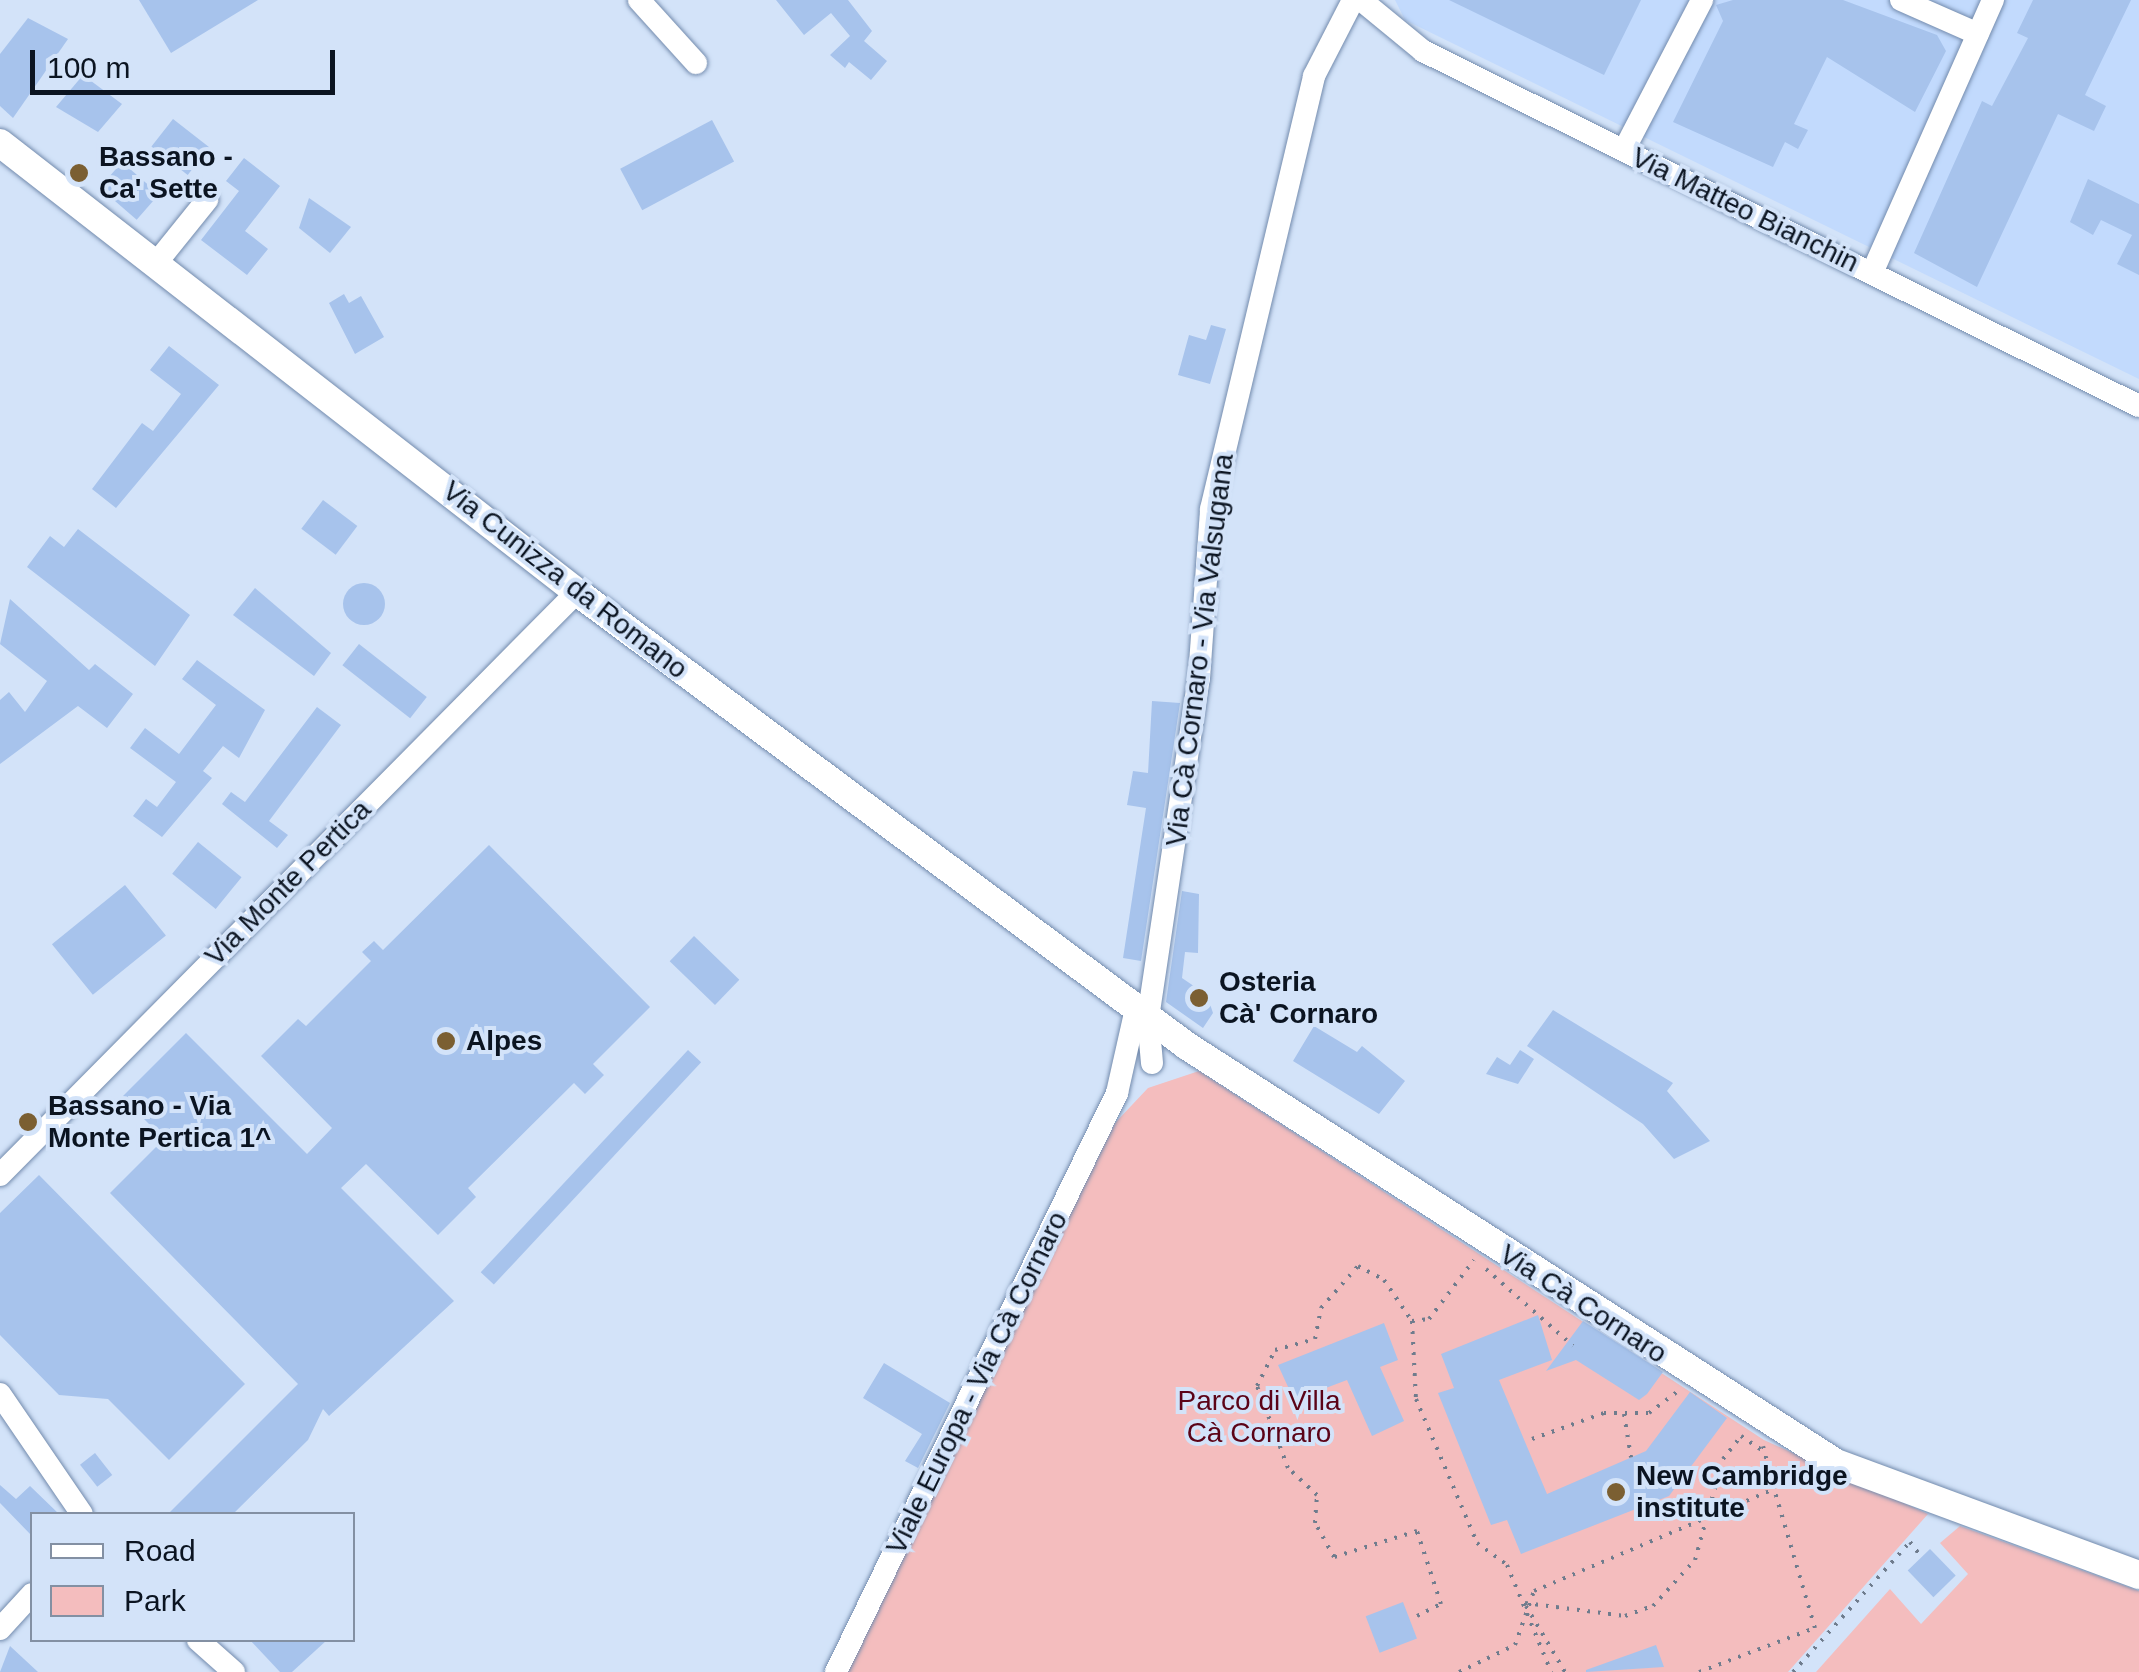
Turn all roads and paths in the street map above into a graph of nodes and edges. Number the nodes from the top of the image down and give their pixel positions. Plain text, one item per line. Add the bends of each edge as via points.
1 (638, 0) edge
2 (1354, 0) edge
3 (1362, 0) edge
4 (1702, 0) edge
5 (1901, 0) edge
6 (1993, 0) edge
7 (1978, 34) junction
8 (696, 64) dead end
9 (0, 143) edge
10 (1624, 150) junction
11 (207, 200) dead end
12 (157, 262) junction
13 (1872, 273) junction
14 (2139, 406) edge
15 (577, 592) junction
16 (1142, 1014) junction
17 (1187, 1046) junction
18 (1152, 1063) junction
19 (1117, 1093) junction
20 (0, 1175) edge
21 (1482, 1250) junction
22 (1412, 1322) junction
23 (1572, 1346) dead end
24 (1690, 1374) junction
25 (0, 1394) edge
26 (1624, 1414) junction
27 (1766, 1438) junction
28 (1532, 1439) dead end
29 (1631, 1457) dead end
30 (1774, 1489) junction
31 (81, 1512) edge
32 (1707, 1526) junction
33 (1920, 1554) dead end
34 (2139, 1575) edge
35 (30, 1596) edge
36 (1524, 1602) junction
37 (1416, 1616) dead end
38 (0, 1629) edge
39 (200, 1642) edge
40 (234, 1672) edge
41 (836, 1672) edge
42 (1459, 1672) edge
43 (1551, 1672) edge
44 (1565, 1672) edge
45 (1699, 1672) edge
46 (1793, 1672) edge

1 - 8 street
2 - 16 street, Via Cà Cornaro - Via Valsugana via 1314,76 1211,509 1199,678
3 - 10 street, Via Matteo Bianchin via 1424,51
4 - 10 street
5 - 7 street
6 - 7 street
7 - 13 street
9 - 12 main road, Via Cunizza da Romano
10 - 13 street, Via Matteo Bianchin
11 - 12 street
12 - 15 main road, Via Cunizza da Romano
13 - 14 street, Via Matteo Bianchin
15 - 16 main road, Via Cunizza da Romano
15 - 20 street, Via Monte Pertica
16 - 17 main road, Via Cà Cornaro
16 - 18 street
16 - 19 street
17 - 18 street
17 - 21 main road, Via Cà Cornaro
18 - 19 street
19 - 41 street, Viale Europa - Via Cà Cornaro
21 - 22 path via 1429,1319
21 - 23 path
21 - 24 main road, Via Cà Cornaro
22 - 36 path via 1416,1398 1477,1543 1507,1565
22 - 37 path via 1384,1280 1358,1266 1321,1308 1315,1339 1275,1350 1257,1386 1288,1468 1317,1495 1315,1523 1334,1557 1418,1531 1441,1604
24 - 26 path via 1649,1413
24 - 27 main road, Via Cà Cornaro
25 - 31 street
26 - 28 path
26 - 29 path
27 - 30 path
27 - 32 path via 1741,1436 1724,1460 1706,1496
27 - 34 main road, Via Cà Cornaro
30 - 32 path
30 - 45 path via 1815,1628
32 - 36 path
32 - 36 path via 1678,1587 1652,1606 1625,1616
33 - 46 path via 1910,1542
35 - 38 street
36 - 42 path via 1524,1636
36 - 43 path
36 - 44 path
39 - 40 street

